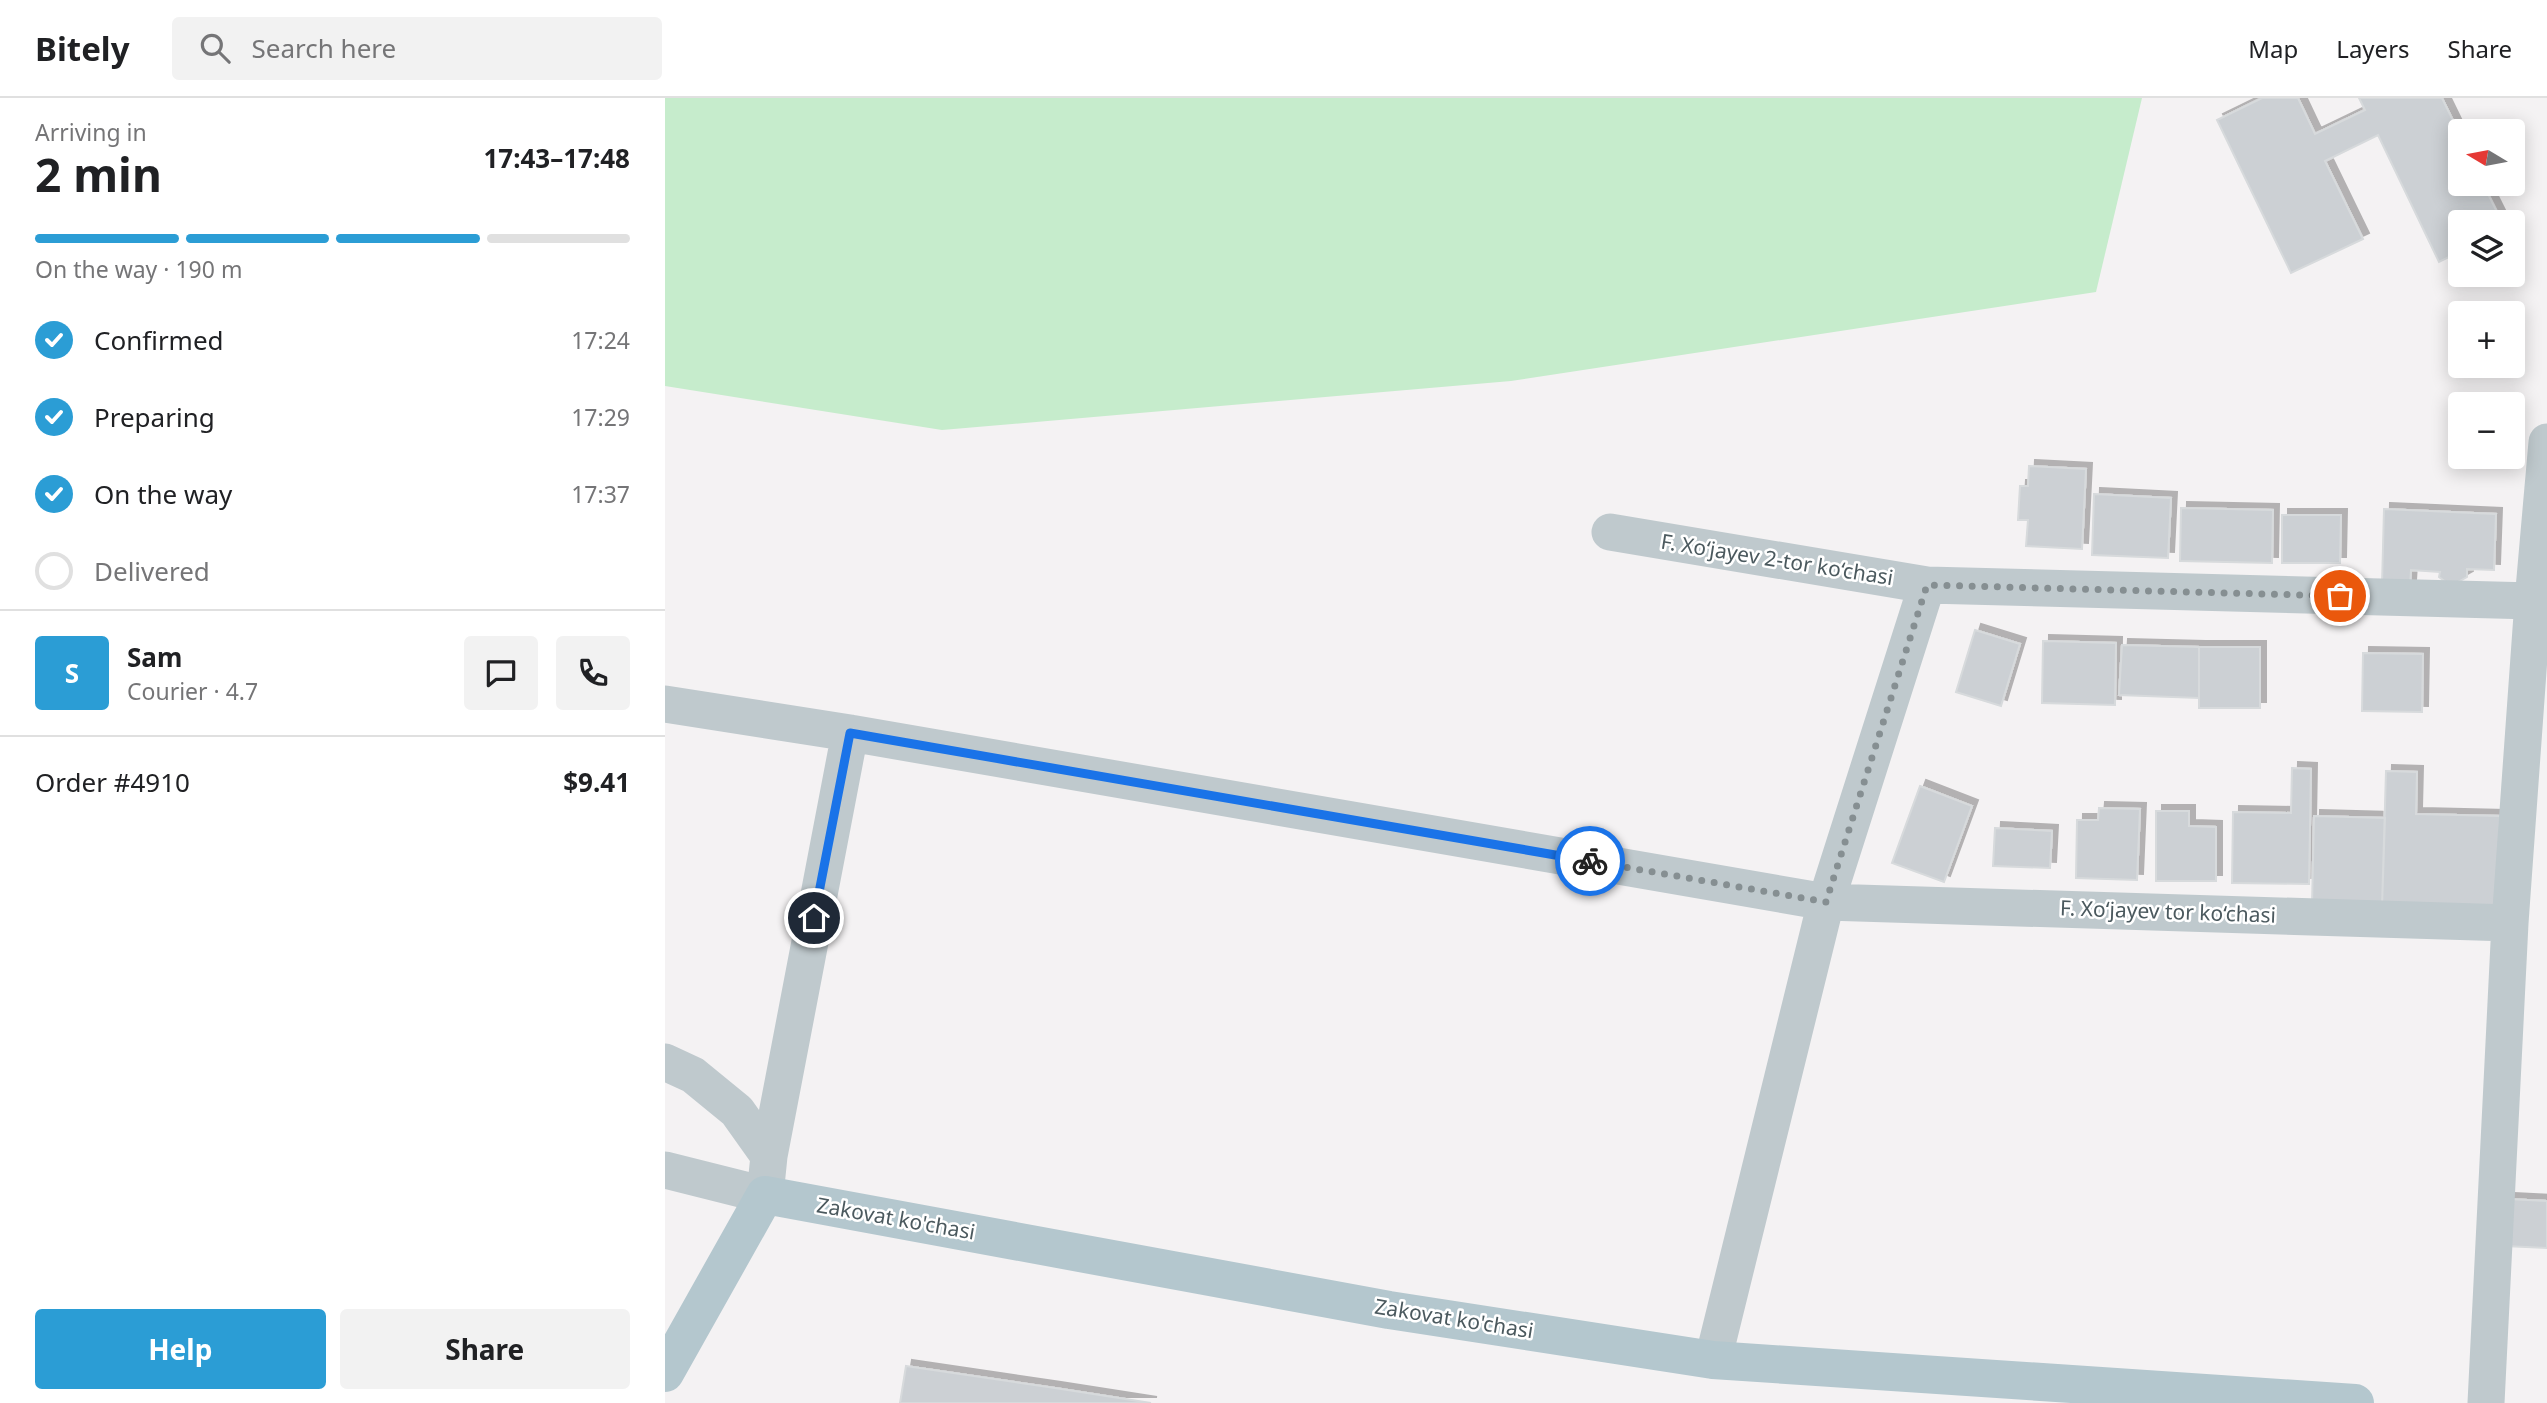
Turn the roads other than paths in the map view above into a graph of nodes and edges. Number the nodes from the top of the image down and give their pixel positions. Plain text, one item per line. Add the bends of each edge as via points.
1 (2547, 442) edge
2 (1610, 532) dead end
3 (1927, 585) junction
4 (2533, 601) junction
5 (665, 704) edge
6 (850, 733) junction
7 (1826, 902) junction
8 (2510, 923) junction
9 (665, 1062) edge
10 (769, 1156) junction
11 (665, 1170) edge
12 (765, 1195) junction
13 (1713, 1360) junction
14 (665, 1373) edge
15 (2355, 1403) edge
16 (2486, 1403) edge

1 - 4 street
2 - 3 street, F. Xo‘jayev 2-tor ko‘chasi
3 - 4 street, F. Xo‘jayev 2-tor ko‘chasi
3 - 7 street
4 - 8 street
5 - 6 street, F. Xo‘jayev tor ko‘chasi
6 - 7 street, F. Xo‘jayev tor ko‘chasi
6 - 10 street
7 - 8 street, F. Xo‘jayev tor ko‘chasi
7 - 13 street
8 - 16 street
9 - 10 street via 693,1075 737,1111
10 - 12 street
11 - 12 street
12 - 13 main road, Zakovat ko'chasi via 1389,1310
12 - 14 main road
13 - 15 main road, Zakovat ko'chasi

